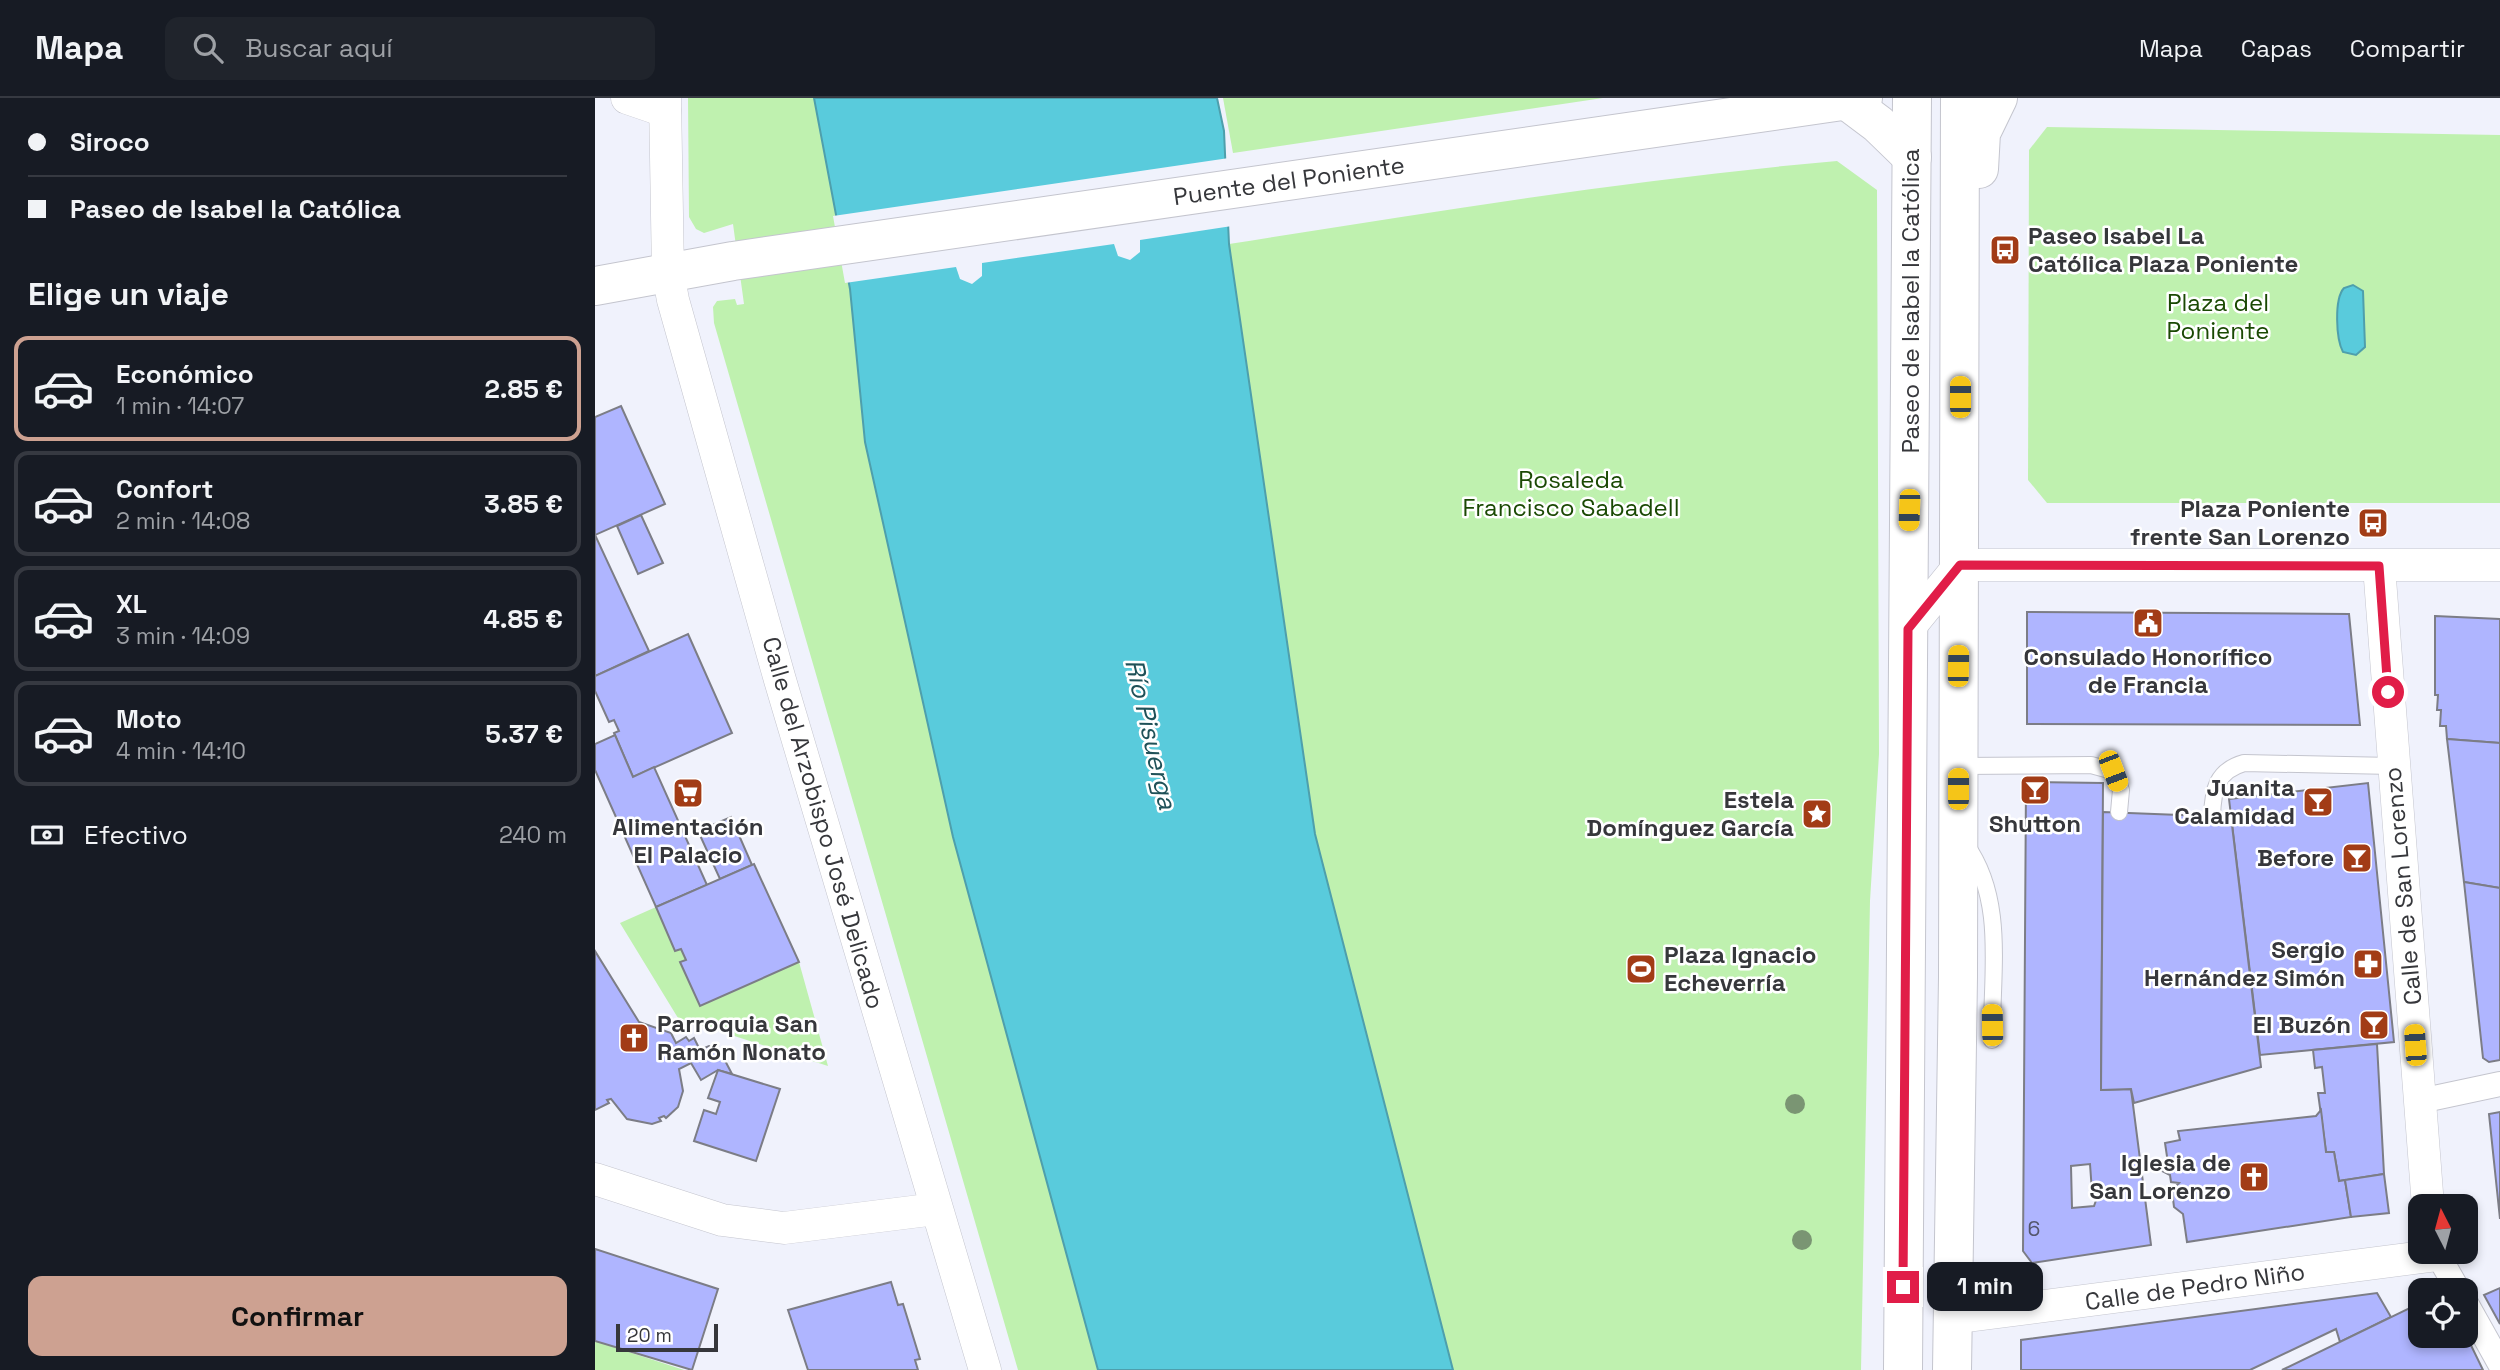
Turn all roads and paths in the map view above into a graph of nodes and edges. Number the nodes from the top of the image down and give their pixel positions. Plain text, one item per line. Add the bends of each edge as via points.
1 (627, 98) edge
2 (1912, 98) edge
3 (1959, 98) edge
4 (1998, 98) edge
5 (1854, 99) edge
6 (665, 105) edge
7 (1912, 157) junction
8 (1959, 214) junction
9 (1978, 248) junction
10 (668, 273) junction
11 (595, 286) edge
12 (1960, 475) junction
13 (1960, 565) junction
14 (2500, 565) edge
15 (2379, 566) junction
16 (1908, 629) junction
17 (1958, 766) junction
18 (2393, 766) junction
19 (2119, 812) dead end
20 (2212, 816) dead end
21 (1958, 834) junction
22 (1992, 1040) dead end
23 (2500, 1084) edge
24 (2420, 1101) junction
25 (595, 1179) edge
26 (2427, 1194) edge
27 (936, 1209) junction
28 (2408, 1257) edge
29 (1952, 1318) junction
30 (2478, 1325) edge
31 (2500, 1364) edge
32 (985, 1370) edge
33 (1903, 1370) edge
34 (1952, 1370) edge

1 - 6 street
2 - 7 main road, Paseo de Isabel la Católica
3 - 8 main road, Paseo de Isabel la Católica
4 - 9 main road via 1980,138
5 - 7 main road, Puente del Poniente
5 - 10 main road, Puente del Poniente
6 - 10 street, Calle del Arzobispo José Delicado
7 - 16 main road, Paseo de Isabel la Católica
8 - 9 main road
8 - 12 main road, Paseo de Isabel la Católica
9 - 12 main road via 1977,434
10 - 11 main road, Puente del Poniente
10 - 27 street, Calle del Arzobispo José Delicado via 780,680
12 - 13 main road, Paseo de Isabel la Católica
13 - 15 street
13 - 16 street
13 - 17 main road, Paseo de Isabel la Católica
14 - 15 street
15 - 18 street, Calle de San Lorenzo
16 - 33 main road, Paseo de Isabel la Católica
17 - 19 lane via 2091,765 2113,771 2121,790
17 - 21 main road, Paseo de Isabel la Católica
18 - 20 lane via 2244,763 2220,776 2213,793
18 - 24 street, Calle de San Lorenzo
21 - 22 lane via 1975,858 1991,899
21 - 29 main road, Paseo de Isabel la Católica
23 - 24 street
24 - 26 street, Calle de San Lorenzo
25 - 27 street via 722,1220 784,1228
27 - 32 street, Calle del Arzobispo José Delicado
28 - 29 street, Calle de Pedro Niño
29 - 34 main road, Paseo de Isabel la Católica
30 - 31 street

